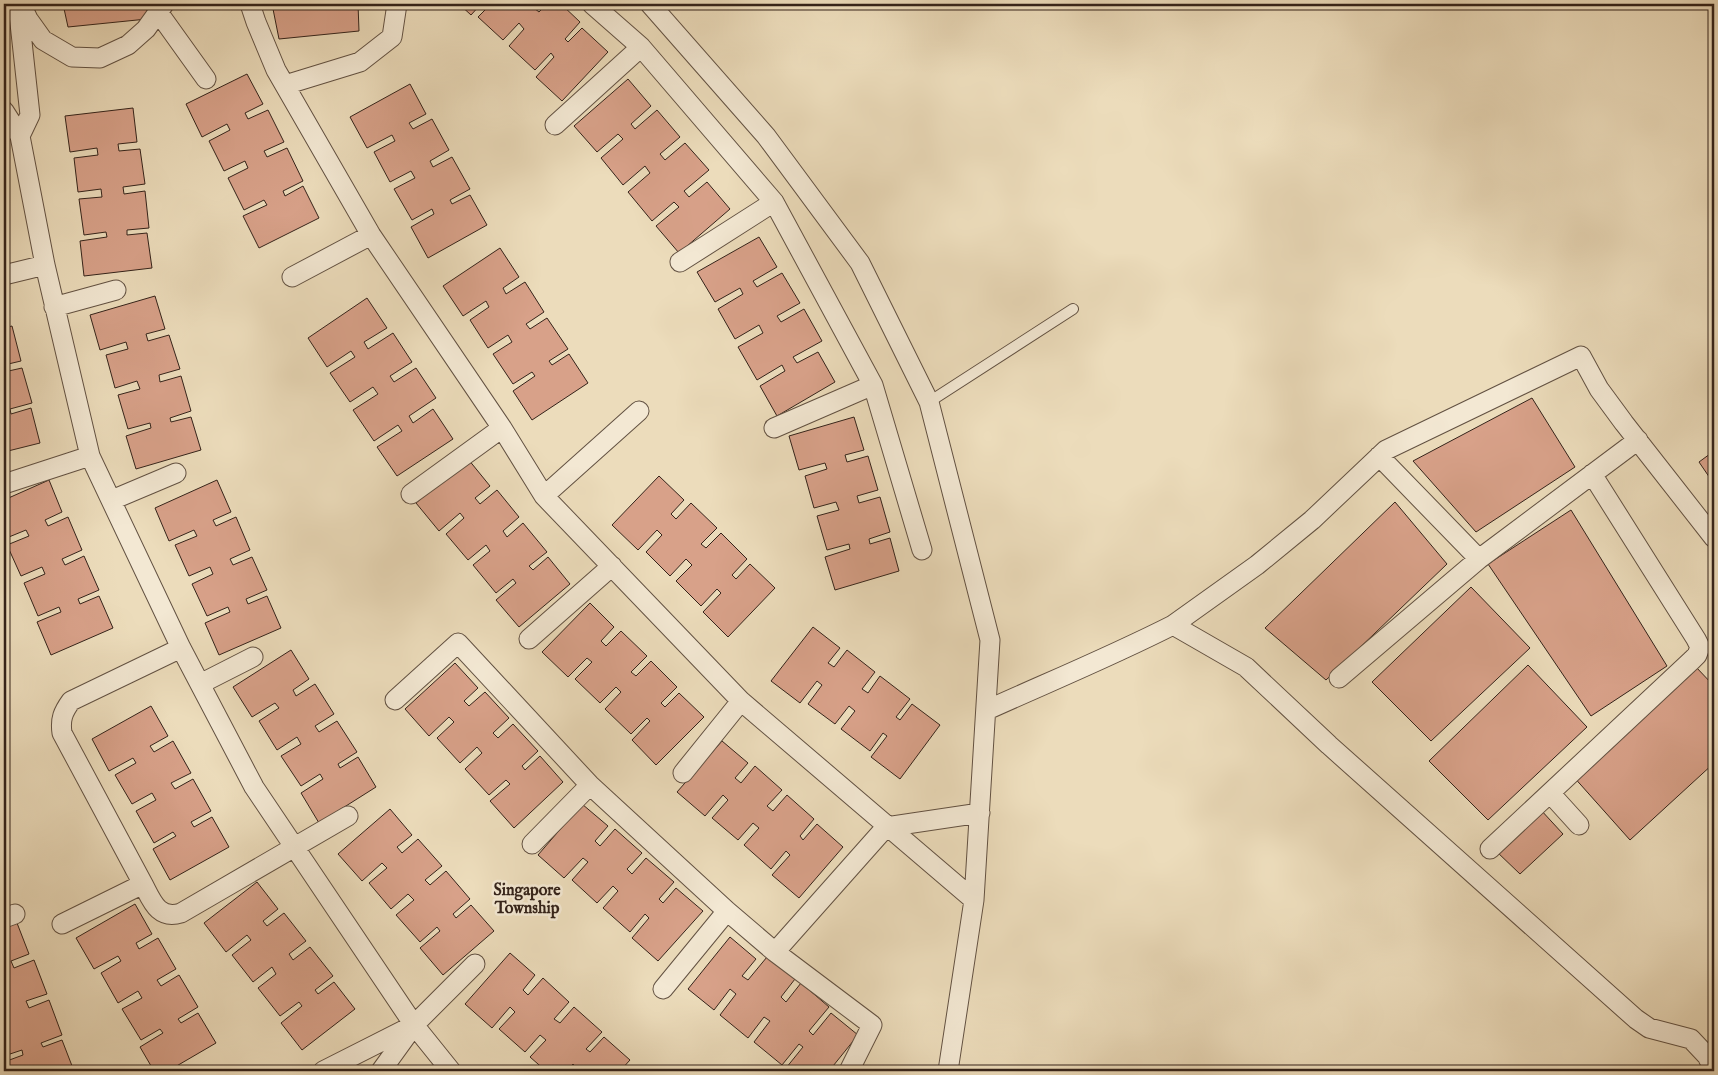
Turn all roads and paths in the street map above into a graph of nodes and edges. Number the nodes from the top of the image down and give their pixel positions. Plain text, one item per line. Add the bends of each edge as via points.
1 (20, 4) edge
2 (250, 4) edge
3 (397, 4) edge
4 (592, 4) edge
5 (650, 4) edge
6 (161, 8) edge
7 (641, 47) junction
8 (206, 79) dead end
9 (284, 85) junction
10 (4, 111) edge
11 (555, 125) dead end
12 (20, 136) junction
13 (774, 202) junction
14 (371, 235) junction
15 (680, 262) dead end
16 (44, 265) junction
17 (4, 276) edge
18 (292, 276) dead end
19 (116, 290) dead end
20 (54, 307) junction
21 (1072, 309) dead end
22 (873, 384) junction
23 (929, 402) junction
24 (640, 411) dead end
25 (502, 428) junction
26 (774, 428) dead end
27 (1638, 440) junction
28 (90, 456) junction
29 (1379, 456) junction
30 (176, 472) dead end
31 (1592, 474) junction
32 (4, 484) edge
33 (411, 494) dead end
34 (544, 496) junction
35 (112, 500) junction
36 (1714, 538) edge
37 (922, 550) dead end
38 (1479, 559) junction
39 (612, 566) junction
40 (1173, 625) junction
41 (529, 639) dead end
42 (181, 648) junction
43 (253, 657) dead end
44 (1339, 678) dead end
45 (200, 684) junction
46 (395, 700) dead end
47 (741, 701) junction
48 (987, 710) junction
49 (683, 773) dead end
50 (590, 785) junction
51 (1550, 793) junction
52 (980, 813) junction
53 (348, 816) dead end
54 (1579, 825) dead end
55 (886, 827) junction
56 (532, 844) dead end
57 (293, 847) junction
58 (1490, 848) dead end
59 (143, 884) junction
60 (974, 900) junction
61 (726, 911) junction
62 (62, 924) dead end
63 (775, 952) junction
64 (475, 964) dead end
65 (663, 988) dead end
66 (414, 1025) junction
67 (1714, 1070) edge
68 (323, 1071) edge
69 (381, 1071) edge
70 (451, 1071) edge
71 (849, 1071) edge
72 (948, 1071) edge

1 - 6 street via 43,40 72,57 100,58 128,45 146,29
1 - 12 street via 30,114
2 - 9 street
3 - 9 street via 392,37 360,62
4 - 7 street
5 - 23 street via 766,136 860,263
6 - 8 street
7 - 11 street
7 - 13 street
9 - 14 street
10 - 12 street
12 - 16 street
13 - 15 street
13 - 22 street
14 - 18 street
14 - 25 street
16 - 17 street
16 - 20 street
19 - 20 street
20 - 28 street
21 - 23 lane
22 - 26 street
22 - 37 street
23 - 48 street via 990,640
24 - 34 street
25 - 33 street
25 - 34 street
27 - 29 street via 1599,389 1580,356
27 - 31 street
27 - 36 street
28 - 32 street
28 - 35 street
29 - 38 street
29 - 40 street via 1312,520 1257,565
30 - 35 street
31 - 38 street
31 - 51 street via 1700,647 1692,660
34 - 39 street
35 - 42 street
38 - 44 street
39 - 41 street
39 - 47 street
40 - 48 street
40 - 67 street via 1246,667 1636,1019 1649,1028 1691,1039 1707,1056
42 - 45 street
42 - 59 street via 71,701 60,722 62,733
43 - 45 street
45 - 57 street via 254,787
46 - 50 street via 458,643
47 - 49 street
47 - 55 street
48 - 52 street
50 - 56 street
50 - 61 street
51 - 54 street
51 - 58 street
52 - 55 street
52 - 60 street
53 - 57 street
55 - 60 street
55 - 63 street
57 - 59 street via 171,916 161,912
57 - 66 street
59 - 62 street
60 - 72 street
61 - 63 street
61 - 65 street
63 - 71 street via 872,1025
64 - 66 street
66 - 68 street
66 - 69 street
66 - 70 street

